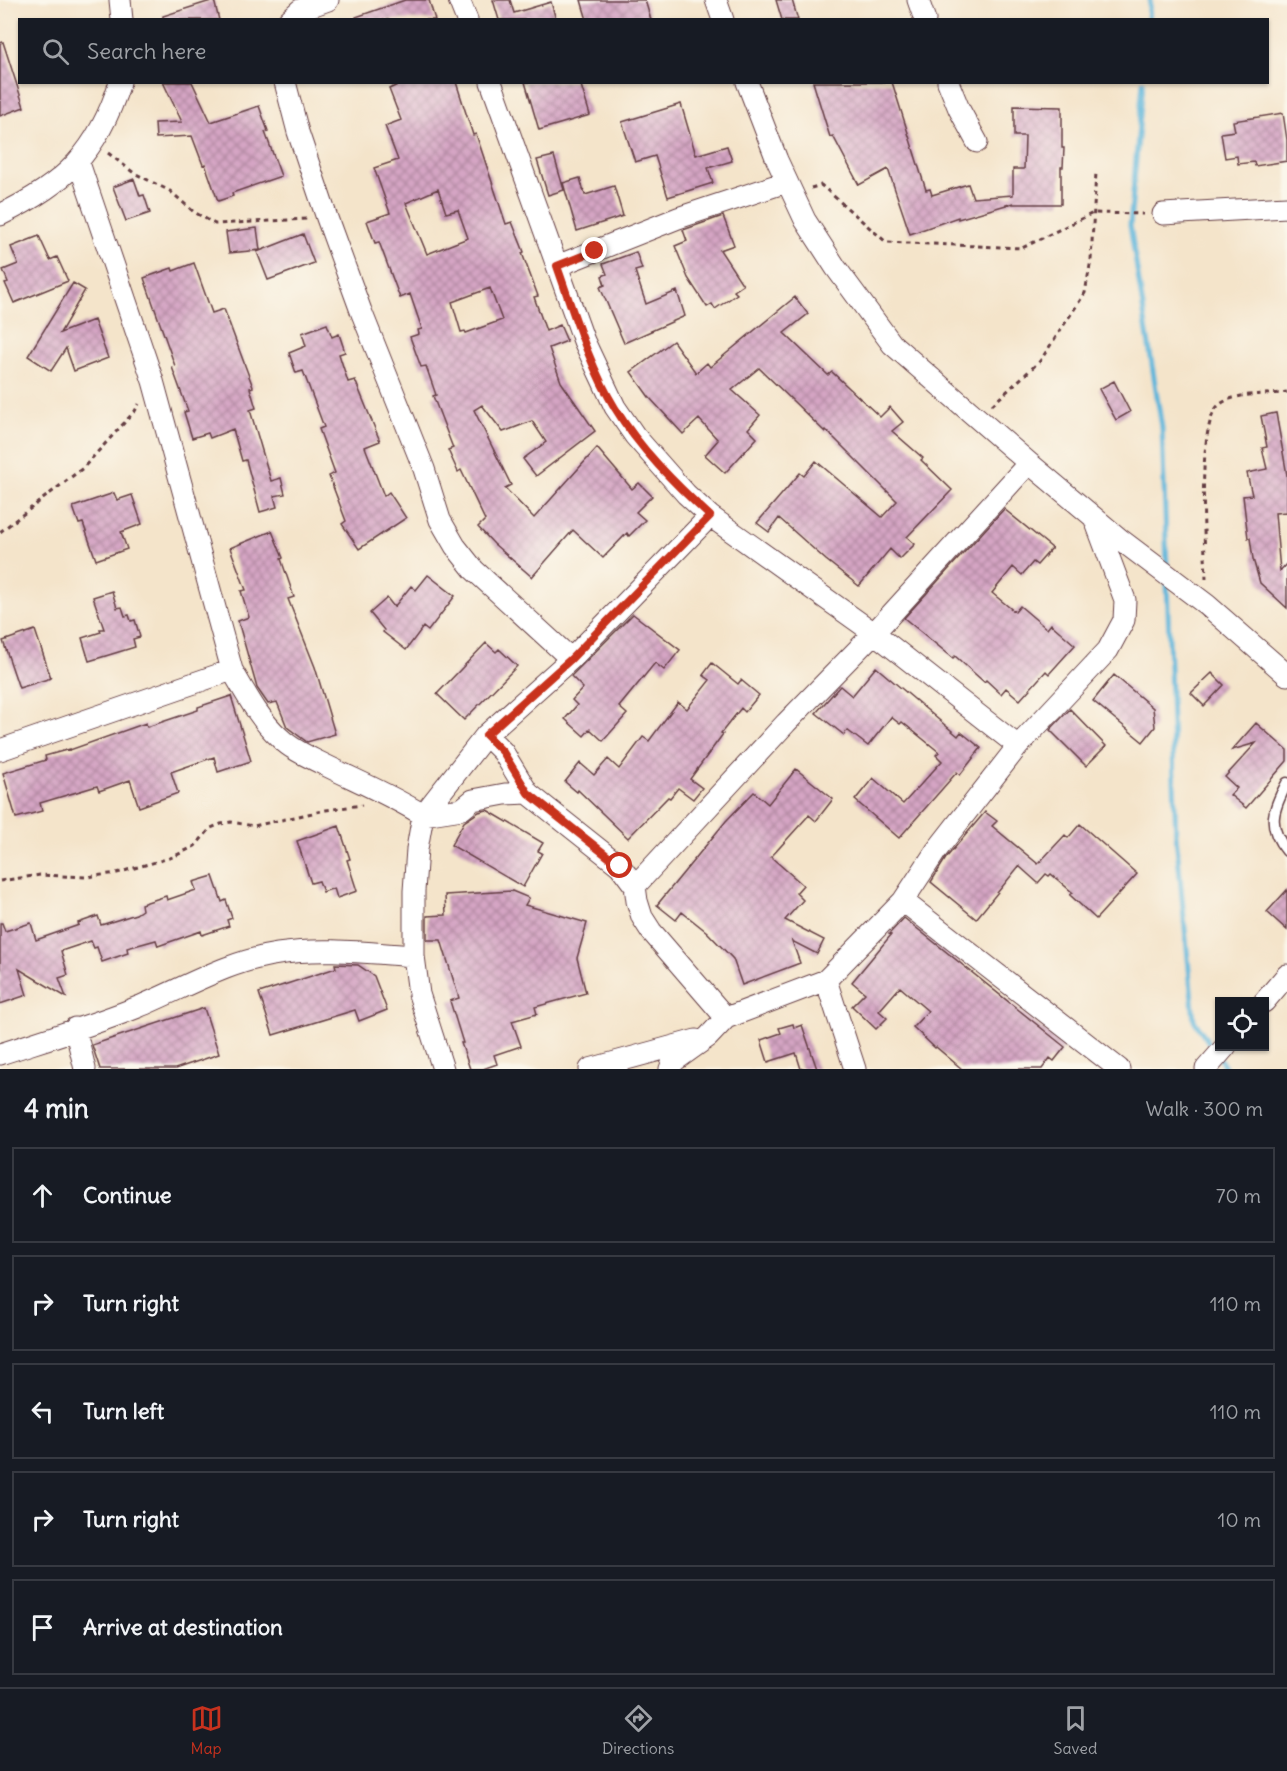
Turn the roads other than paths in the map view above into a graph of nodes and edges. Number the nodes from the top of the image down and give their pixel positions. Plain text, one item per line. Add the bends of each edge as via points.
1 (120, 0) edge
2 (328, 0) edge
3 (459, 0) edge
4 (716, 0) edge
5 (918, 0) edge
6 (122, 18) edge
7 (291, 18) edge
8 (465, 18) edge
9 (722, 18) edge
10 (924, 18) edge
11 (119, 84) edge
12 (286, 84) edge
13 (492, 84) edge
14 (748, 84) edge
15 (949, 84) edge
16 (977, 142) dead end
17 (79, 163) junction
18 (789, 188) junction
19 (1287, 207) edge
20 (1163, 214) road end
21 (0, 215) edge
22 (557, 266) junction
23 (1029, 463) junction
24 (710, 516) junction
25 (1094, 517) junction
26 (874, 633) junction
27 (571, 659) junction
28 (232, 670) junction
29 (1287, 675) edge
30 (486, 735) junction
31 (1018, 746) junction
32 (0, 750) edge
33 (1287, 783) edge
34 (528, 793) junction
35 (423, 815) junction
36 (1287, 851) edge
37 (635, 886) junction
38 (903, 901) junction
39 (414, 956) junction
40 (1287, 975) edge
41 (826, 980) junction
42 (1268, 997) edge
43 (726, 1018) junction
44 (75, 1028) junction
45 (708, 1036) junction
46 (1222, 1051) edge
47 (0, 1054) edge
48 (85, 1069) edge
49 (443, 1069) edge
50 (590, 1069) edge
51 (670, 1069) edge
52 (855, 1069) edge
53 (1119, 1069) edge
54 (1206, 1069) edge

1 - 6 street
2 - 7 street via 300,10
3 - 8 street
4 - 9 street
5 - 10 street
11 - 17 street via 109,112
12 - 27 street via 327,218 440,520 474,570
13 - 22 street
14 - 18 street
15 - 16 street
17 - 21 street via 27,202
17 - 28 street via 153,381
18 - 22 street via 678,218
18 - 23 street via 836,267 892,344
19 - 20 street
22 - 24 street via 584,341 615,407 635,436
23 - 25 street
23 - 26 street
24 - 26 street
24 - 27 street
25 - 29 street via 1207,605
25 - 31 street via 1123,592 1124,620 1108,650
26 - 31 street
26 - 37 street
27 - 30 street
28 - 32 street
28 - 35 street via 266,724 287,745
30 - 34 street via 503,752
30 - 35 street
31 - 38 street via 936,851
33 - 36 lane via 1272,821 1275,834
34 - 35 street via 473,800 462,809
34 - 37 street via 620,866
35 - 39 street via 414,891
37 - 43 street via 642,917 651,931
38 - 41 street
38 - 53 street
39 - 44 street via 348,951 276,954 222,970 137,1007
39 - 49 street via 419,994
40 - 42 street
41 - 43 street
41 - 52 street
43 - 45 street
44 - 47 street
44 - 48 street
45 - 50 street
45 - 51 street via 673,1062
46 - 54 street

